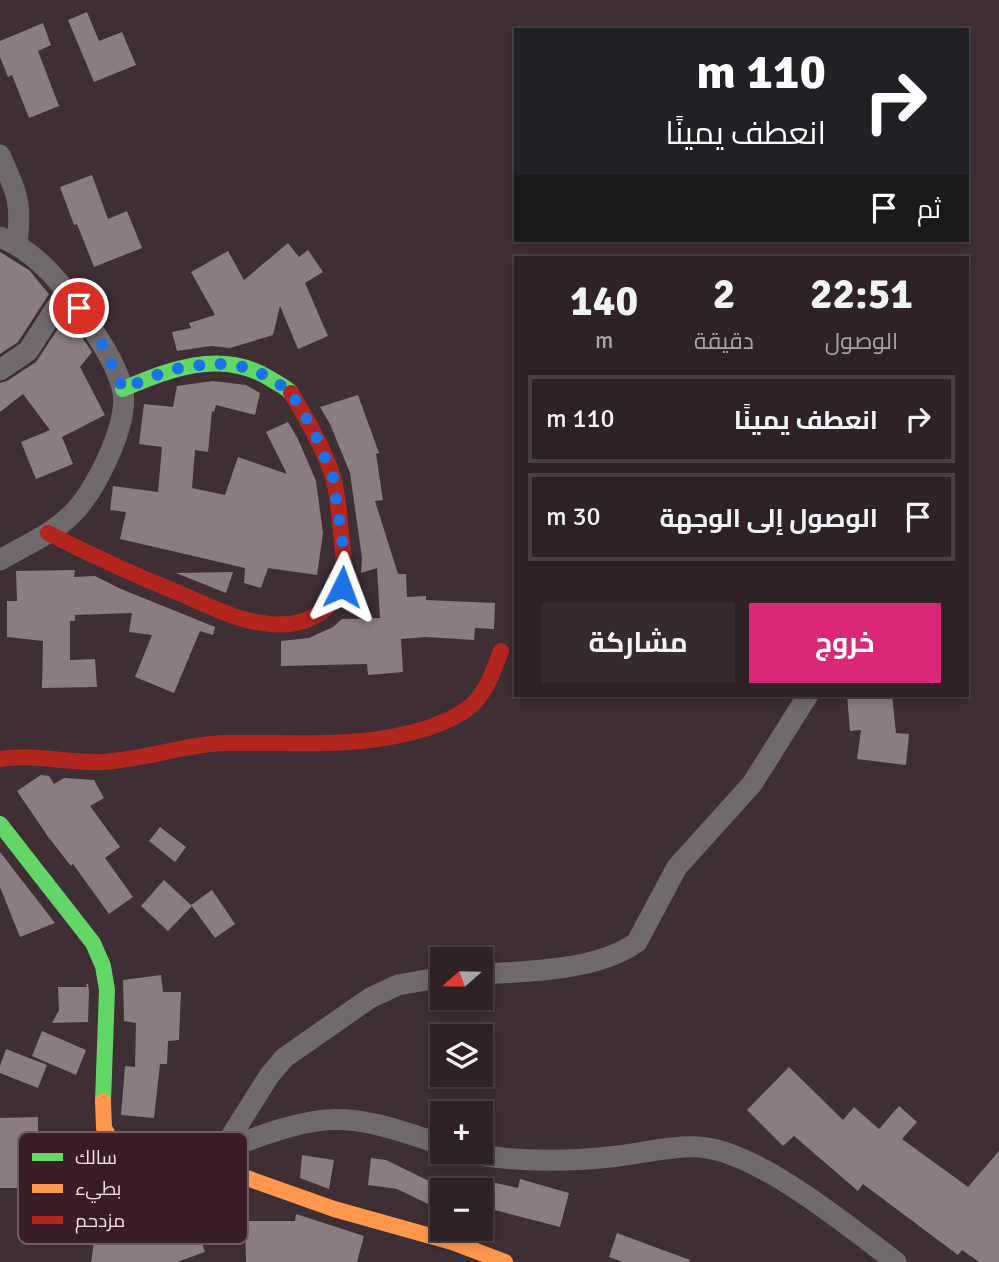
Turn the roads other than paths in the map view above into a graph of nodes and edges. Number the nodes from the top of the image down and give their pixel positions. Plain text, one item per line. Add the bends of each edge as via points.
1 (0, 155) edge
2 (8, 240) edge
3 (67, 291) junction
4 (0, 370) edge
5 (123, 389) junction
6 (48, 533) junction
7 (0, 560) edge
8 (501, 651) dead end
9 (807, 697) edge
10 (0, 758) edge
11 (0, 824) edge
12 (494, 973) edge
13 (430, 979) edge
14 (106, 1132) edge
15 (234, 1132) edge
16 (248, 1141) edge
17 (430, 1141) edge
18 (493, 1158) edge
19 (248, 1179) edge
20 (505, 1262) edge
21 (896, 1262) edge

1 - 2 street via 17,193 20,214
2 - 3 street via 41,263
3 - 4 street via 28,351
3 - 5 street via 102,344
5 - 6 street via 117,433 101,473 76,510
5 - 6 street via 169,370 213,363 252,368 289,390 314,431 333,477 345,560 342,587 326,611 302,622 243,619 128,573
6 - 7 street
8 - 10 street via 490,681 474,703 455,717 417,732 340,745 195,745 101,762
9 - 12 street via 752,784 677,867 637,942 596,960 540,971
11 - 14 street via 93,943 103,966 107,990
13 - 15 street via 398,985 370,998 284,1058
16 - 17 street via 311,1121 340,1119
18 - 21 street via 587,1159 698,1147 734,1155 781,1179
19 - 20 street

